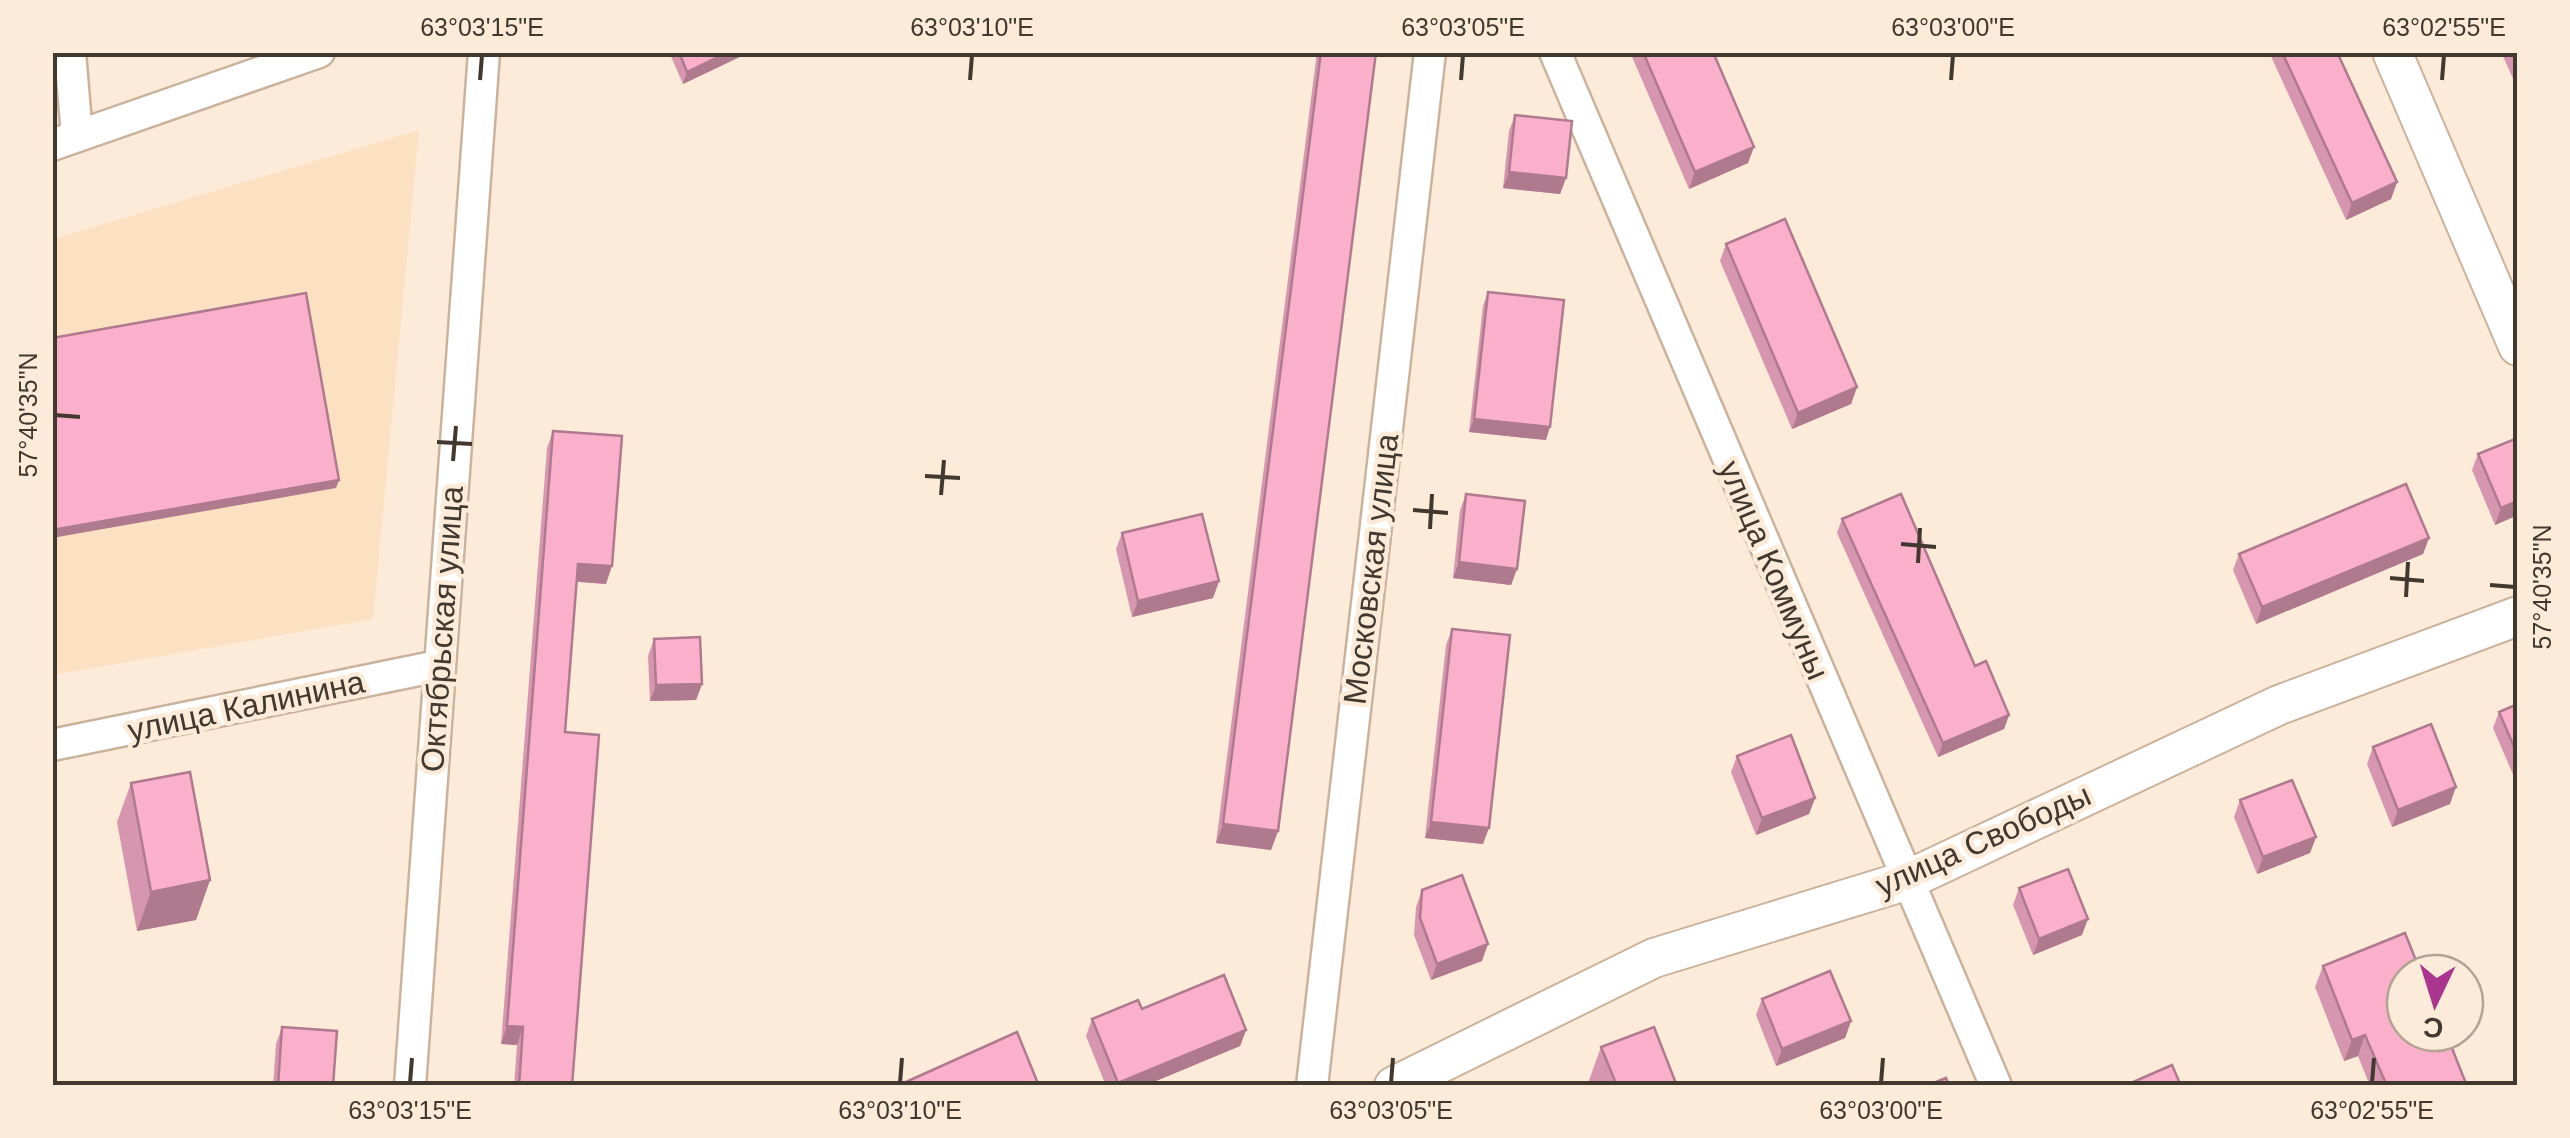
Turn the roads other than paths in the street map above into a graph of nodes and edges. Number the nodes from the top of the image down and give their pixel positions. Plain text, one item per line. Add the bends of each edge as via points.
1 (70, 52) edge
2 (319, 52) edge
3 (484, 52) edge
4 (1430, 52) edge
5 (1555, 52) edge
6 (2392, 52) edge
7 (65, 140) edge
8 (2518, 346) edge
9 (2518, 616) edge
10 (438, 666) junction
11 (52, 745) edge
12 (1905, 881) junction
13 (410, 1086) edge
14 (1312, 1086) edge
15 (1394, 1086) edge
16 (1996, 1086) edge

1 - 7 street
2 - 7 street
3 - 10 street, Октябрьская улица
4 - 14 street, Московская улица
5 - 12 street, улица Коммуны
6 - 8 street
9 - 12 street, улица Свободы via 2279,705
10 - 11 street, улица Калинина
10 - 13 street, Октябрьская улица
12 - 15 street, улица Свободы via 1654,958
12 - 16 street, улица Коммуны

